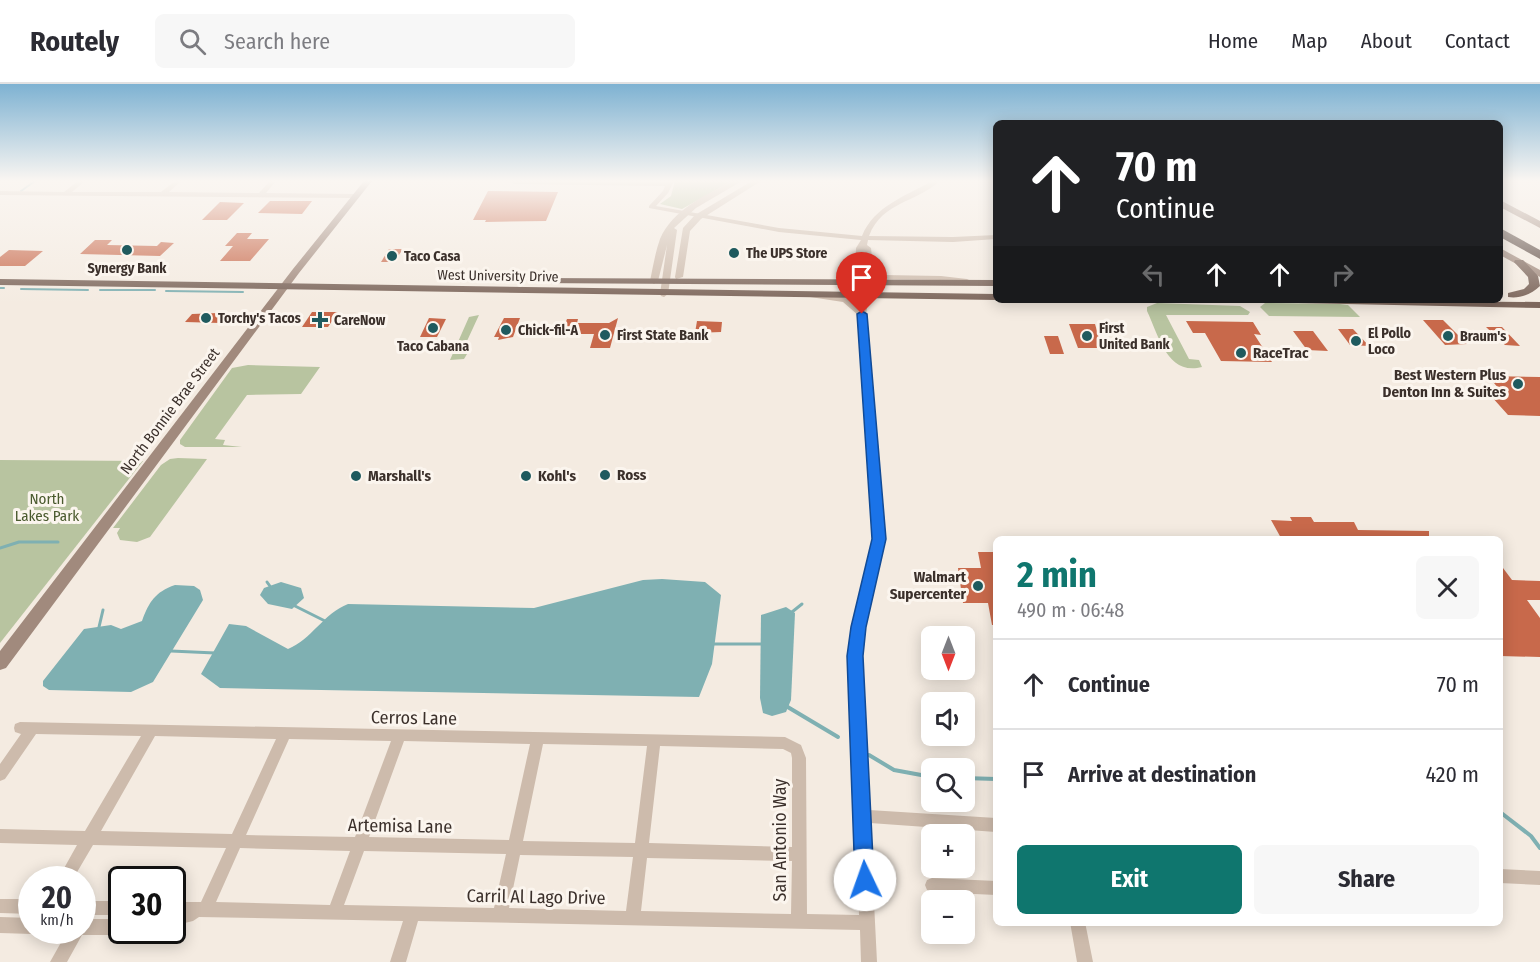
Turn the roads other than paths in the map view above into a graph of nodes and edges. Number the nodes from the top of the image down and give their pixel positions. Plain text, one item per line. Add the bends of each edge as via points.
1 (335, 222) edge
2 (677, 222) edge
3 (693, 222) edge
4 (726, 222) edge
5 (872, 222) edge
6 (1503, 225) edge
7 (1503, 234) edge
8 (864, 237) junction
9 (993, 237) edge
10 (863, 246) junction
11 (1538, 251) edge
12 (1503, 253) edge
13 (1503, 253) edge
14 (1519, 262) junction
15 (1540, 273) edge
16 (0, 274) edge
17 (28, 274) junction
18 (679, 277) junction
19 (660, 281) junction
20 (0, 282) edge
21 (19, 282) junction
22 (288, 282) junction
23 (801, 282) junction
24 (859, 282) junction
25 (876, 282) junction
26 (981, 283) junction
27 (993, 283) edge
28 (502, 291) junction
29 (664, 294) junction
30 (1506, 294) edge
31 (813, 295) junction
32 (1540, 295) edge
33 (875, 296) junction
34 (993, 297) edge
35 (1465, 303) edge
36 (1540, 305) edge
37 (862, 314) junction
38 (0, 663) edge
39 (152, 730) junction
40 (285, 733) junction
41 (399, 736) junction
42 (538, 739) junction
43 (654, 742) junction
44 (799, 758) joint
45 (0, 775) edge
46 (862, 816) junction
47 (993, 825) edge
48 (0, 837) edge
49 (89, 838) junction
50 (237, 842) junction
51 (358, 845) junction
52 (515, 848) junction
53 (641, 851) junction
54 (800, 854) junction
55 (73, 866) edge
56 (1503, 876) edge
57 (1540, 878) edge
58 (933, 885) dead end
59 (993, 888) edge
60 (0, 906) edge
61 (18, 907) edge
62 (186, 909) edge
63 (205, 910) junction
64 (334, 913) junction
65 (413, 914) junction
66 (186, 915) edge
67 (500, 916) junction
68 (633, 919) junction
69 (799, 922) junction
70 (867, 923) junction
71 (0, 925) edge
72 (18, 926) edge
73 (1078, 926) edge
74 (68, 944) edge
75 (58, 962) edge
76 (398, 962) edge
77 (869, 962) edge
78 (1085, 962) edge

1 - 22 main road, North Bonnie Brae Street
2 - 19 street
3 - 18 street via 686,230
4 - 8 street
5 - 8 street
6 - 11 highway
7 - 11 highway
8 - 9 street
8 - 10 street
10 - 24 street
10 - 26 street via 867,248 869,267 882,277
12 - 14 main road
13 - 15 main road
14 - 15 main road
14 - 30 main road via 1533,276 1535,285 1528,291
16 - 17 main road, West University Drive
17 - 21 main road
17 - 22 main road, West University Drive
18 - 19 main road
18 - 23 main road via 790,278
19 - 22 main road, West University Drive
19 - 23 main road, West University Drive
19 - 28 main road via 648,286
19 - 29 street
20 - 21 main road, West University Drive
21 - 22 main road, West University Drive
22 - 28 main road, West University Drive
22 - 38 main road, North Bonnie Brae Street
23 - 24 main road, West University Drive
24 - 25 main road, West University Drive
25 - 26 main road, West University Drive
25 - 29 main road via 812,289 682,290
26 - 27 main road, West University Drive
28 - 29 main road, West University Drive
29 - 31 main road, West University Drive
30 - 32 main road
31 - 33 main road, West University Drive
31 - 37 street via 845,300
33 - 34 main road, West University Drive
33 - 37 street via 864,302
35 - 36 main road
37 - 46 street via 879,539 855,656
39 - 40 street, Cerros Lane
39 - 45 street, Cerros Lane via 26,728
39 - 49 street
40 - 41 street, Cerros Lane
40 - 50 street
41 - 42 street, Cerros Lane
41 - 51 street
42 - 43 street, Cerros Lane
42 - 52 street
43 - 44 street, Cerros Lane via 785,743 796,749
43 - 53 street
44 - 54 street, San Antonio Way
46 - 47 street
46 - 70 street
48 - 49 street, Artemisa Lane
49 - 50 street, Artemisa Lane
49 - 55 street
50 - 51 street, Artemisa Lane
50 - 63 street
51 - 52 street, Artemisa Lane
51 - 64 street
52 - 53 street, Artemisa Lane
52 - 67 street
53 - 54 street, Artemisa Lane
53 - 68 street
54 - 69 street, San Antonio Way
56 - 57 street
58 - 59 street
60 - 61 street
62 - 63 street, Carril Al Lago Drive
63 - 64 street, Carril Al Lago Drive
63 - 66 street, Carril Al Lago Drive
64 - 65 street, Carril Al Lago Drive
65 - 67 street, Carril Al Lago Drive
65 - 76 street
67 - 68 street, Carril Al Lago Drive
68 - 69 street, Carril Al Lago Drive
69 - 70 street, Carril Al Lago Drive
70 - 77 street
71 - 72 street
73 - 78 street
74 - 75 street

